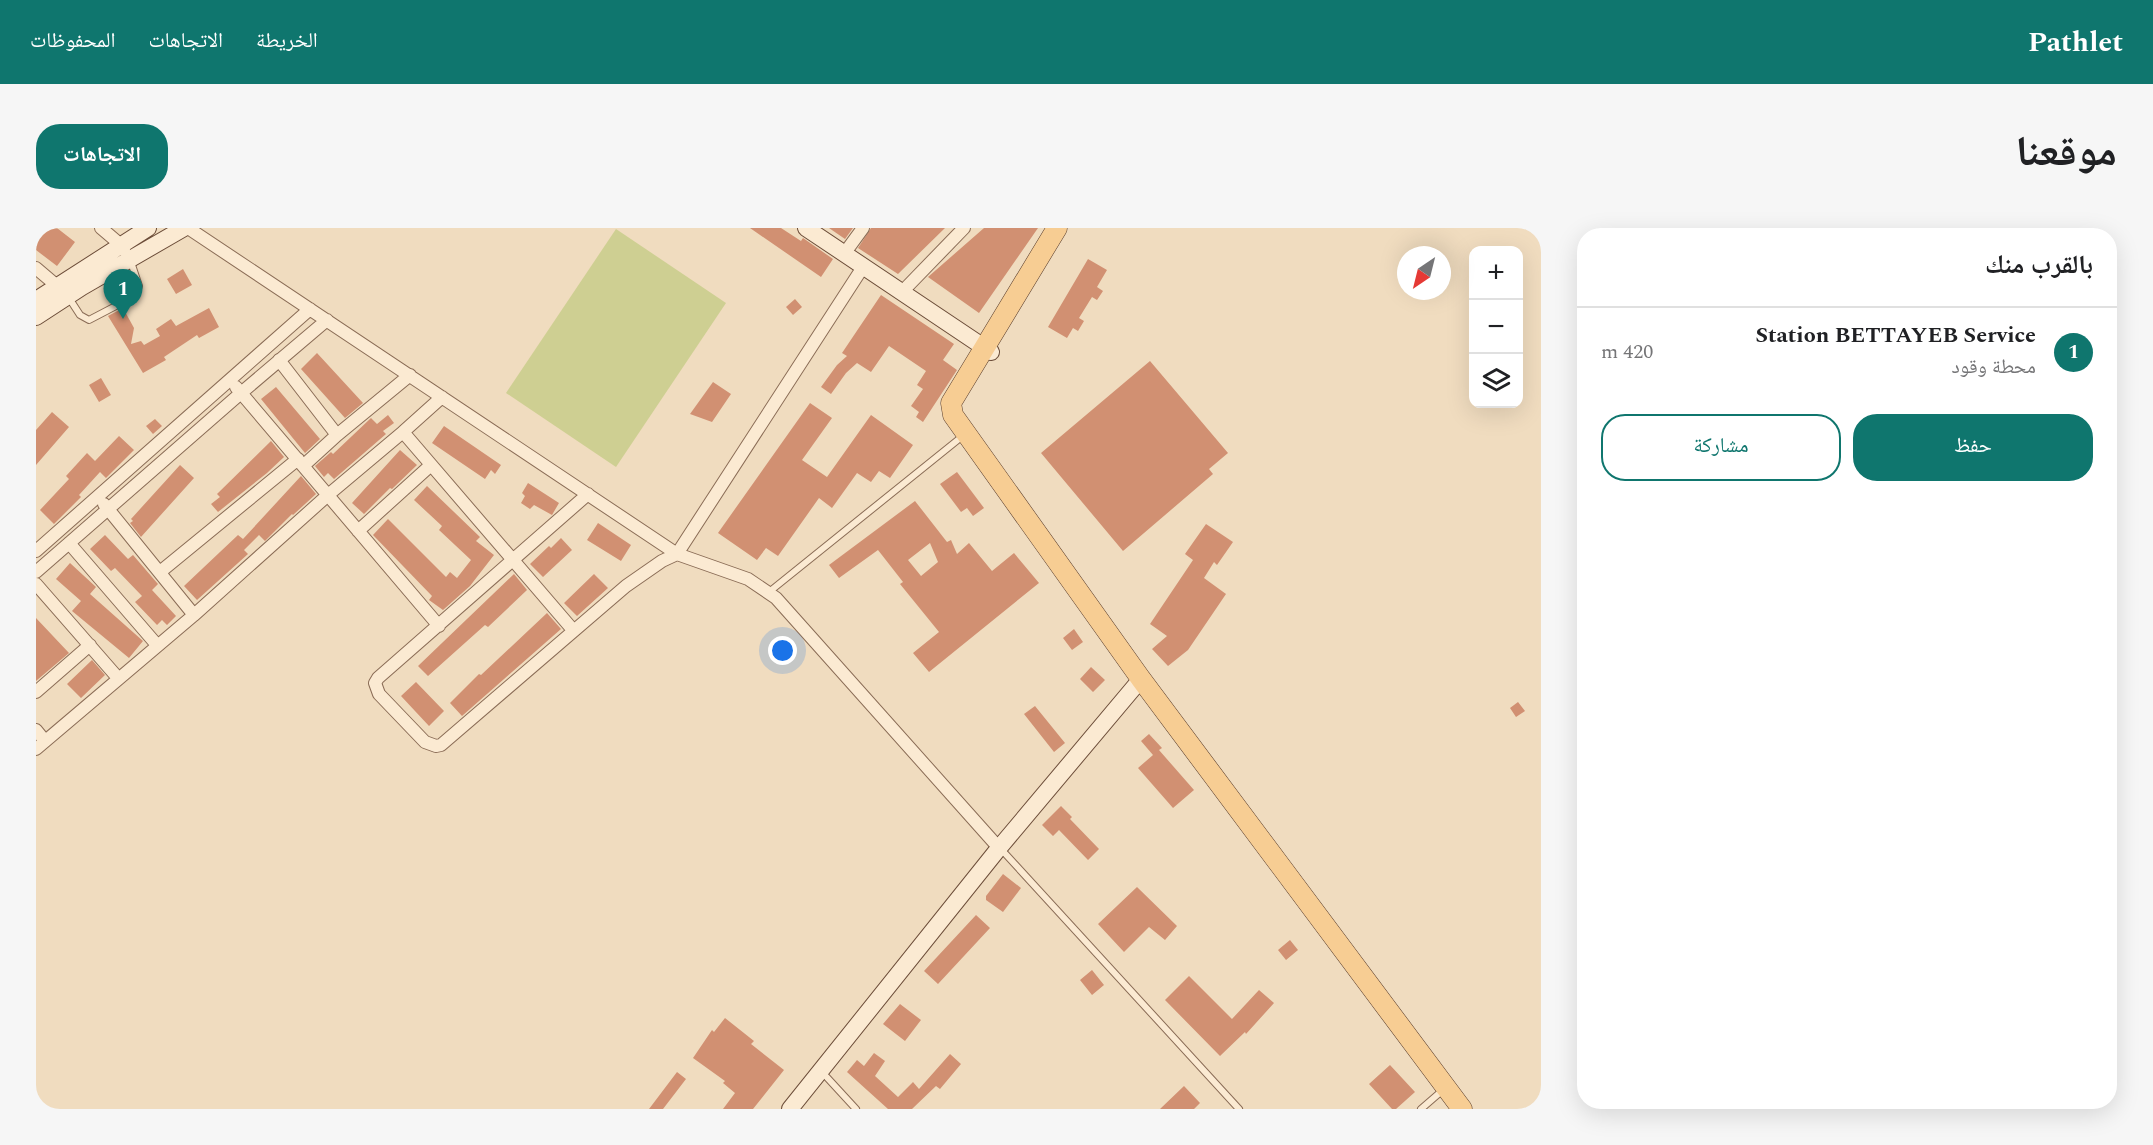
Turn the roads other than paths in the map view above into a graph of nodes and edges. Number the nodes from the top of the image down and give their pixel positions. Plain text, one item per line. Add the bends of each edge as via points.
1 (101, 228) edge
2 (148, 228) edge
3 (186, 228) edge
4 (806, 228) edge
5 (863, 228) edge
6 (964, 228) edge
7 (1057, 228) edge
8 (1066, 228) edge
9 (125, 252) junction
10 (844, 254) junction
11 (36, 267) edge
12 (863, 267) junction
13 (63, 291) junction
14 (901, 293) junction
15 (36, 300) edge
16 (310, 309) junction
17 (36, 317) edge
18 (327, 320) junction
19 (988, 350) junction
20 (279, 360) junction
21 (410, 375) junction
22 (231, 381) junction
23 (241, 393) junction
24 (442, 397) junction
25 (963, 431) junction
26 (403, 432) junction
27 (337, 435) junction
28 (301, 463) junction
29 (431, 465) junction
30 (328, 495) junction
31 (588, 495) junction
32 (98, 496) junction
33 (108, 509) junction
34 (358, 531) junction
35 (69, 543) junction
36 (36, 551) edge
37 (677, 554) junction
38 (513, 561) junction
39 (36, 572) edge
40 (160, 572) junction
41 (36, 584) edge
42 (768, 592) junction
43 (194, 615) junction
44 (439, 626) junction
45 (573, 630) junction
46 (90, 645) junction
47 (157, 645) junction
48 (118, 678) junction
49 (1141, 679) junction
50 (36, 692) edge
51 (36, 730) edge
52 (41, 745) edge
53 (999, 848) junction
54 (821, 1071) junction
55 (1445, 1087) junction
56 (790, 1109) edge
57 (856, 1109) edge
58 (1239, 1109) edge
59 (1421, 1109) edge
60 (1462, 1109) edge

1 - 9 street
2 - 9 street
3 - 9 street
3 - 16 street
4 - 10 street
5 - 10 street
6 - 14 street
7 - 19 main road
8 - 19 main road
9 - 13 street
9 - 13 lane via 139,286 133,297 89,320 80,315
10 - 12 street
11 - 13 street
12 - 14 street
12 - 37 street
13 - 15 street
13 - 17 street
14 - 19 street
16 - 18 street
16 - 22 street
18 - 20 street
18 - 21 street
19 - 25 main road via 951,403
20 - 23 street
20 - 27 street
21 - 24 street
21 - 27 street
22 - 23 street
22 - 32 street
23 - 28 street
23 - 33 street
24 - 26 street
24 - 31 street
25 - 42 lane
25 - 49 main road
26 - 29 street
26 - 30 street
27 - 28 street
28 - 30 street
28 - 40 street
29 - 34 street
29 - 38 street
30 - 34 street
30 - 43 street
31 - 37 street
31 - 38 street
32 - 33 street
32 - 36 street
33 - 35 street
33 - 40 street
34 - 44 street
35 - 39 street
35 - 47 street
37 - 42 street via 732,572
37 - 45 street via 626,585
38 - 44 street
38 - 45 street
40 - 43 street
41 - 46 street
42 - 53 street via 783,604
43 - 47 street
44 - 45 street via 375,684 379,694 425,742 436,746
46 - 48 street
46 - 50 street
47 - 48 street
48 - 52 street
49 - 53 street
49 - 55 main road
51 - 52 street
53 - 54 street
53 - 58 lane
54 - 56 street
54 - 57 lane
55 - 59 lane
55 - 60 main road

